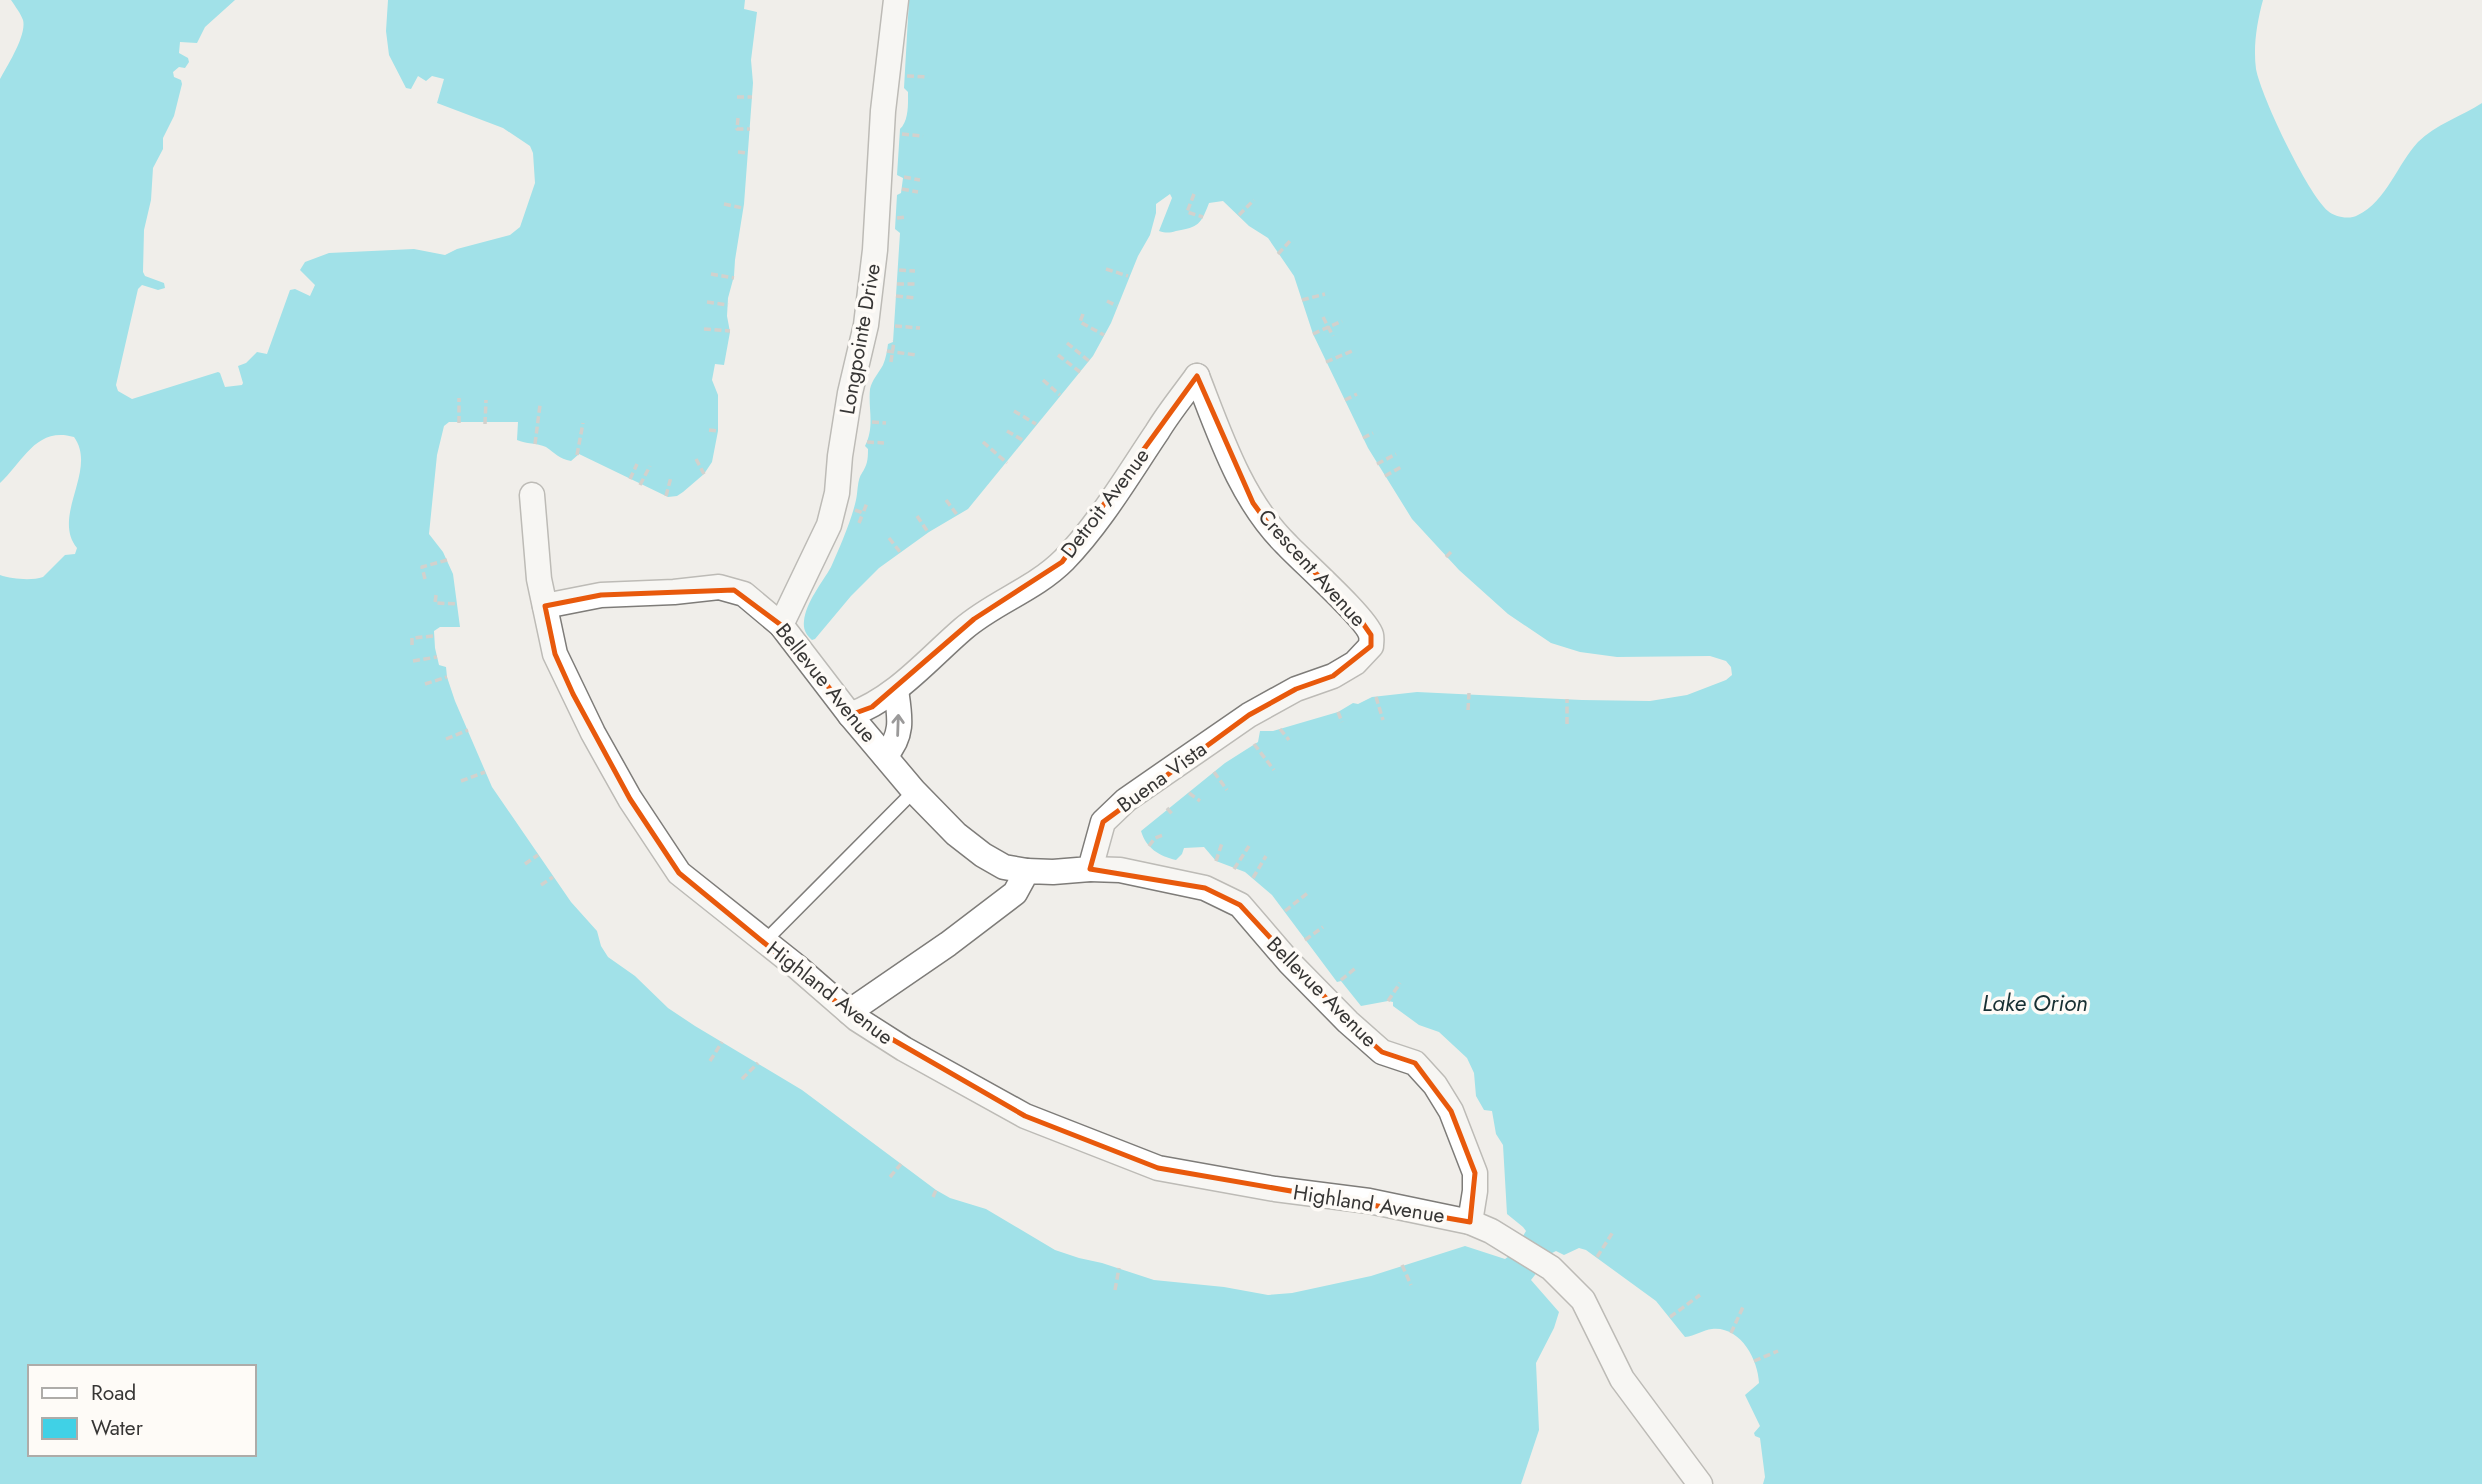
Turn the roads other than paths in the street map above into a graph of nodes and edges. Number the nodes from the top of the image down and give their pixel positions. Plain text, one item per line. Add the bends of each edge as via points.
1 (896, 0) edge
2 (1197, 376) joint
3 (532, 495) dead end
4 (544, 606) junction
5 (781, 625) junction
6 (1370, 646) joint
7 (896, 690) junction
8 (850, 715) junction
9 (885, 756) junction
10 (914, 791) junction
11 (1090, 869) junction
12 (1027, 871) junction
13 (764, 942) junction
14 (849, 1012) junction
15 (1481, 1226) junction
16 (1700, 1484) edge

1 - 5 street, Longpointe Drive via 883,111 875,250 837,494 830,525
2 - 6 street, Crescent Avenue via 1254,503 1275,533 1355,612 1371,635
2 - 7 street, Detroit Avenue via 1062,562 974,620
3 - 4 street, Highland Avenue
4 - 5 street, Bellevue Avenue via 601,595 719,587 744,594
4 - 13 street, Highland Avenue via 555,654 573,694 659,844 679,873
5 - 8 street, Bellevue Avenue
6 - 11 street, Buena Vista via 1355,663 1249,715 1126,800 1103,822
7 - 8 street, Detroit Avenue
9 -> 7 street via 898,734
8 - 9 street, Bellevue Avenue
9 - 10 street, Bellevue Avenue
10 - 12 street, Bellevue Avenue via 983,855 1004,867
10 - 13 lane
11 - 12 street
11 - 15 street, Bellevue Avenue via 1120,870 1205,888 1240,905 1348,1022 1382,1052 1415,1063 1451,1111 1475,1173
12 - 14 street via 1015,893
13 - 14 street, Highland Avenue
14 - 15 street, Highland Avenue via 904,1049 1025,1116 1158,1168 1369,1201
15 - 16 street via 1551,1268 1583,1300 1622,1379

